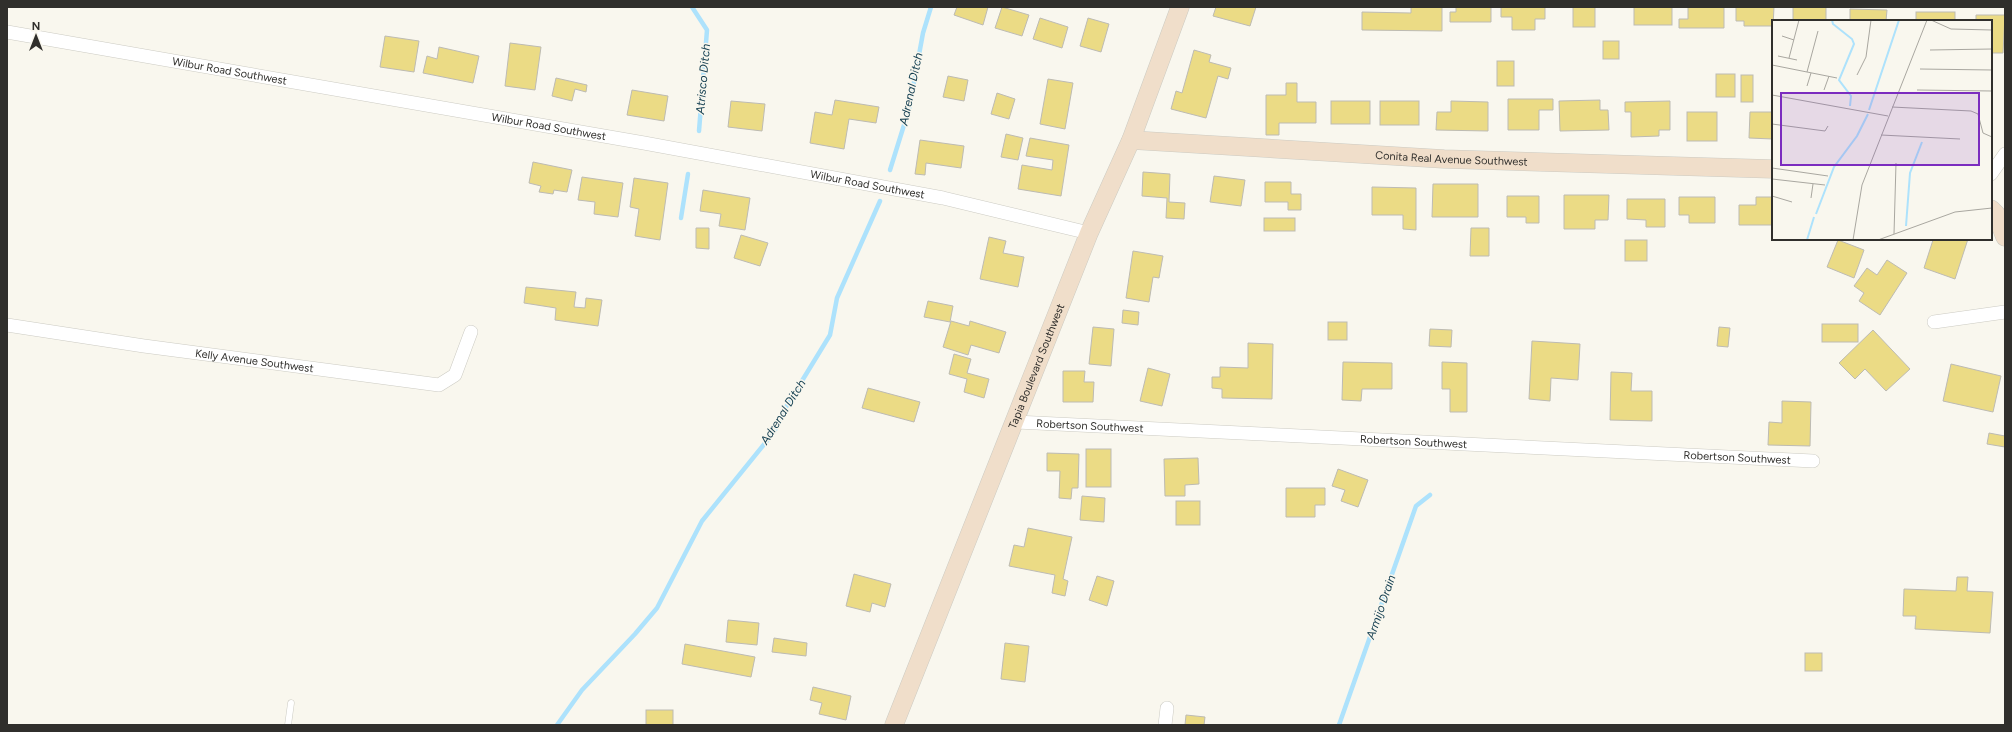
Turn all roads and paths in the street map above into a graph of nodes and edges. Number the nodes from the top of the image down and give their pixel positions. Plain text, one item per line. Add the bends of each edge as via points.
1 (1180, 7) edge
2 (7, 32) edge
3 (1131, 140) junction
4 (2005, 154) edge
5 (1772, 169) edge
6 (1992, 173) edge
7 (1992, 210) edge
8 (1089, 234) junction
9 (2005, 237) edge
10 (2005, 312) edge
11 (1934, 322) dead end
12 (7, 325) edge
13 (471, 332) dead end
14 (1014, 422) junction
15 (1813, 461) dead end
16 (291, 703) dead end
17 (1167, 708) dead end
18 (288, 725) edge
19 (894, 725) edge
20 (1165, 725) edge

1 - 3 street, Tapia Boulevard Southwest
2 - 8 street, Wilbur Road Southwest via 636,141 920,194
3 - 5 street, Conita Real Avenue Southwest via 1444,159
3 - 8 street, Tapia Boulevard Southwest
4 - 6 street
7 - 9 street
8 - 14 street, Tapia Boulevard Southwest
10 - 11 street
12 - 13 street, Kelly Avenue Southwest via 439,385 455,375
14 - 15 street, Robertson Southwest
14 - 19 street, Tapia Boulevard Southwest
16 - 18 lane
17 - 20 street

